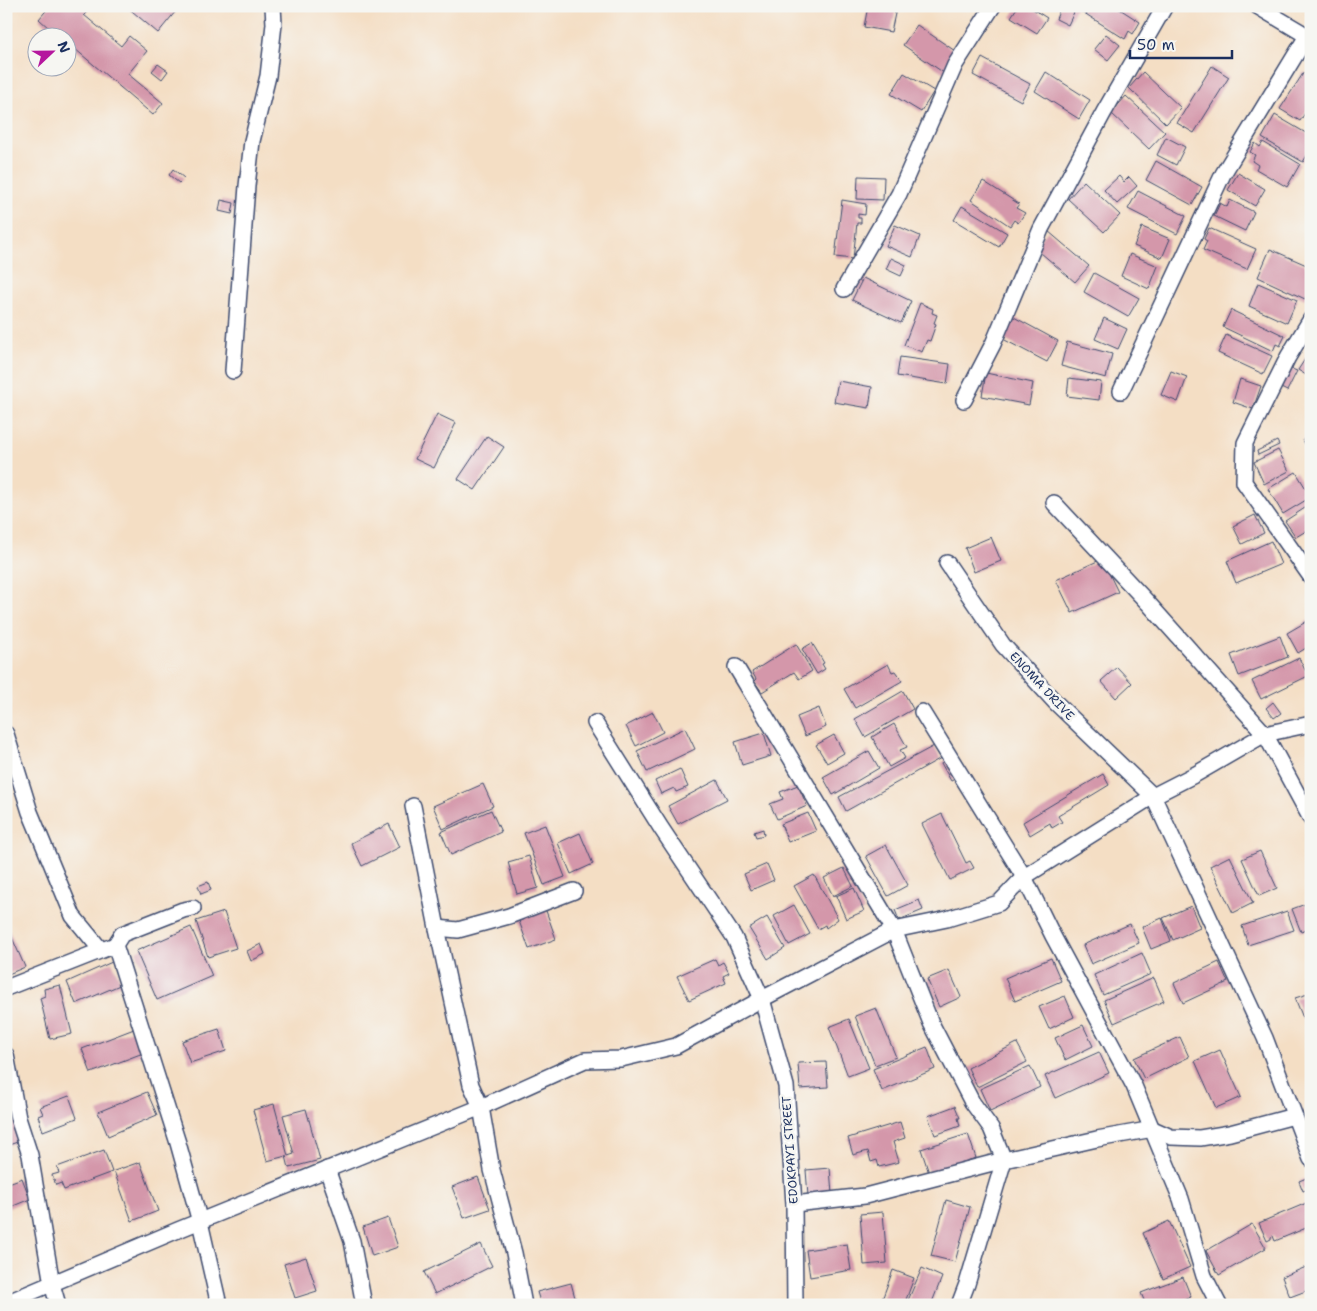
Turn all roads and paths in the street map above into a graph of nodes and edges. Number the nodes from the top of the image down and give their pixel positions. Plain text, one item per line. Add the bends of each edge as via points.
1 (273, 6) edge
2 (993, 6) edge
3 (1165, 6) edge
4 (1257, 6) edge
5 (1309, 37) edge
6 (844, 289) dead end
7 (1311, 319) edge
8 (233, 371) dead end
9 (1120, 392) dead end
10 (964, 400) dead end
11 (1054, 503) dead end
12 (947, 562) dead end
13 (1311, 577) edge
14 (736, 666) dead end
15 (922, 712) dead end
16 (595, 722) dead end
17 (1311, 724) edge
18 (6, 734) edge
19 (1265, 734) junction
20 (1153, 796) junction
21 (413, 806) dead end
22 (1311, 819) edge
23 (1024, 877) junction
24 (574, 891) dead end
25 (193, 908) dead end
26 (437, 928) junction
27 (894, 930) junction
28 (108, 947) junction
29 (6, 988) edge
30 (762, 998) junction
31 (6, 1055) edge
32 (481, 1107) junction
33 (1294, 1116) junction
34 (1153, 1129) junction
35 (1311, 1159) edge
36 (1004, 1160) junction
37 (327, 1170) junction
38 (794, 1204) junction
39 (200, 1222) junction
40 (52, 1284) junction
41 (6, 1303) edge
42 (58, 1305) edge
43 (219, 1305) edge
44 (364, 1305) edge
45 (524, 1305) edge
46 (795, 1305) edge
47 (959, 1305) edge
48 (1219, 1305) edge

1 - 8 street via 268,76 252,141 247,186
2 - 6 street via 955,65 899,194
3 - 10 street via 1041,229 993,344
4 - 5 street
5 - 9 street via 1223,174
7 - 13 street via 1245,443 1244,482
11 - 19 street
12 - 20 street, ENOMA DRIVE via 1009,652 1055,702
14 - 27 street
15 - 23 street
16 - 30 street, EDOKPAYI STREET via 734,938
17 - 19 street
18 - 28 street via 30,812 73,916
19 - 20 street
19 - 22 street
20 - 23 street
20 - 33 street via 1265,1038
21 - 26 street
23 - 27 street via 999,903 947,919
23 - 34 street via 1052,936 1134,1086
24 - 26 street via 510,916 458,930
25 - 28 street via 122,934
26 - 32 street via 471,1085
27 - 30 street
27 - 36 street via 931,1023 972,1102 991,1128
28 - 29 street
28 - 39 street via 178,1143
30 - 32 street via 676,1046 621,1059 585,1060
30 - 38 street, EDOKPAYI STREET via 786,1086
31 - 40 street via 18,1118 30,1156
32 - 37 street
32 - 45 street via 492,1170
33 - 34 street via 1200,1138 1171,1137
33 - 35 street
34 - 36 street
34 - 48 street via 1181,1199 1204,1276
36 - 38 street via 865,1196
36 - 47 street
37 - 39 street
37 - 44 street via 352,1241
38 - 46 street, EDOKPAYI STREET
39 - 40 street
39 - 43 street
40 - 41 street
40 - 42 street

